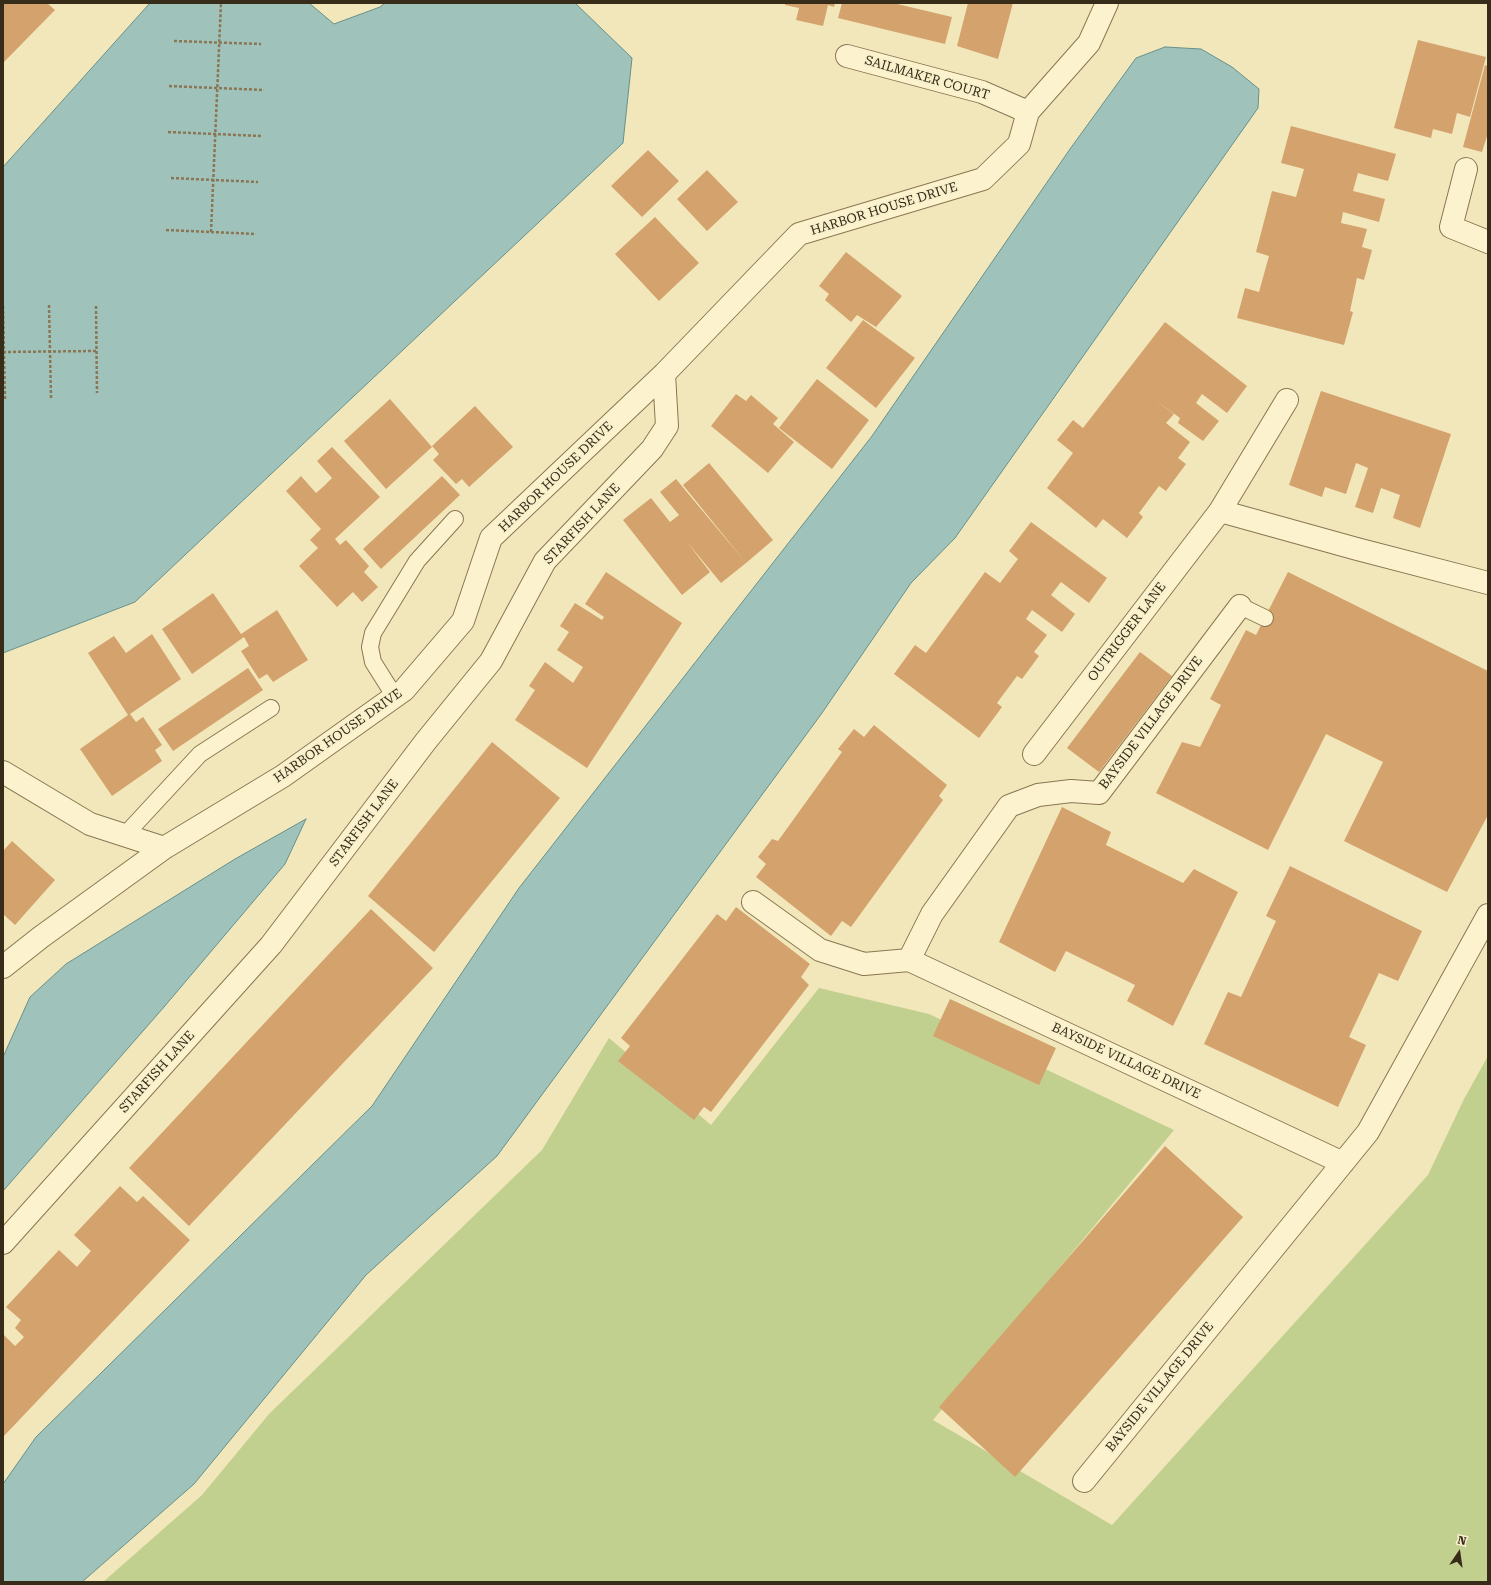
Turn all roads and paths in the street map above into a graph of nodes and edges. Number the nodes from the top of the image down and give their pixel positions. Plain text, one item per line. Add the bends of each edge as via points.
1 (221, 3) edge
2 (1107, 3) edge
3 (174, 40) dead end
4 (219, 42) junction
5 (261, 44) dead end
6 (847, 56) dead end
7 (169, 86) dead end
8 (217, 88) junction
9 (264, 90) dead end
10 (1028, 112) junction
11 (168, 132) dead end
12 (215, 134) junction
13 (262, 136) dead end
14 (1466, 169) dead end
15 (171, 178) dead end
16 (213, 180) junction
17 (258, 182) dead end
18 (166, 230) dead end
19 (211, 232) junction
20 (256, 234) dead end
21 (1488, 242) edge
22 (49, 305) dead end
23 (3, 306) edge
24 (96, 306) dead end
25 (96, 351) junction
26 (4, 352) edge
27 (50, 352) junction
28 (664, 374) junction
29 (97, 393) dead end
30 (51, 398) dead end
31 (5, 400) dead end
32 (1287, 400) dead end
33 (1220, 511) junction
34 (455, 519) dead end
35 (1488, 583) edge
36 (1240, 606) joint
37 (1265, 618) dead end
38 (395, 697) junction
39 (271, 708) dead end
40 (1034, 754) dead end
41 (3, 772) edge
42 (125, 835) junction
43 (164, 848) junction
44 (753, 902) dead end
45 (1488, 915) edge
46 (909, 960) junction
47 (3, 967) edge
48 (1343, 1163) junction
49 (3, 1243) edge
50 (1084, 1481) dead end

1 - 4 path
2 - 10 street, HARBOR HOUSE DRIVE via 1089,43
3 - 4 path
4 - 5 path
4 - 8 path
6 - 10 street, SAILMAKER COURT via 982,92
7 - 8 path
8 - 9 path
8 - 12 path
10 - 28 street, HARBOR HOUSE DRIVE via 1019,144 983,179 799,234
11 - 12 path
12 - 13 path
12 - 16 path
14 - 21 street via 1451,227
15 - 16 path
16 - 17 path
16 - 19 path
18 - 19 path
19 - 20 path
22 - 27 path
23 - 26 path
24 - 25 path
25 - 27 path
25 - 29 path
26 - 27 path
26 - 31 path
27 - 30 path
28 - 38 street, HARBOR HOUSE DRIVE via 491,538 463,621 404,690
28 - 49 street, STARFISH LANE via 667,426 652,449 545,561 491,661 426,741 271,945
32 - 33 street, OUTRIGGER LANE
33 - 35 street
33 - 40 street, OUTRIGGER LANE
34 - 38 lane via 417,561 373,633 370,647 373,662
36 - 37 lane
36 - 46 street, BAYSIDE VILLAGE DRIVE via 1100,793 1038,795 1009,806 932,914
38 - 43 street, HARBOR HOUSE DRIVE via 283,776
39 - 42 lane via 200,754
41 - 42 street via 90,824
42 - 43 street
43 - 47 street, HARBOR HOUSE DRIVE
44 - 46 street via 820,950 864,964
45 - 48 street, BAYSIDE VILLAGE DRIVE via 1368,1132
46 - 48 street, BAYSIDE VILLAGE DRIVE
48 - 50 street, BAYSIDE VILLAGE DRIVE

